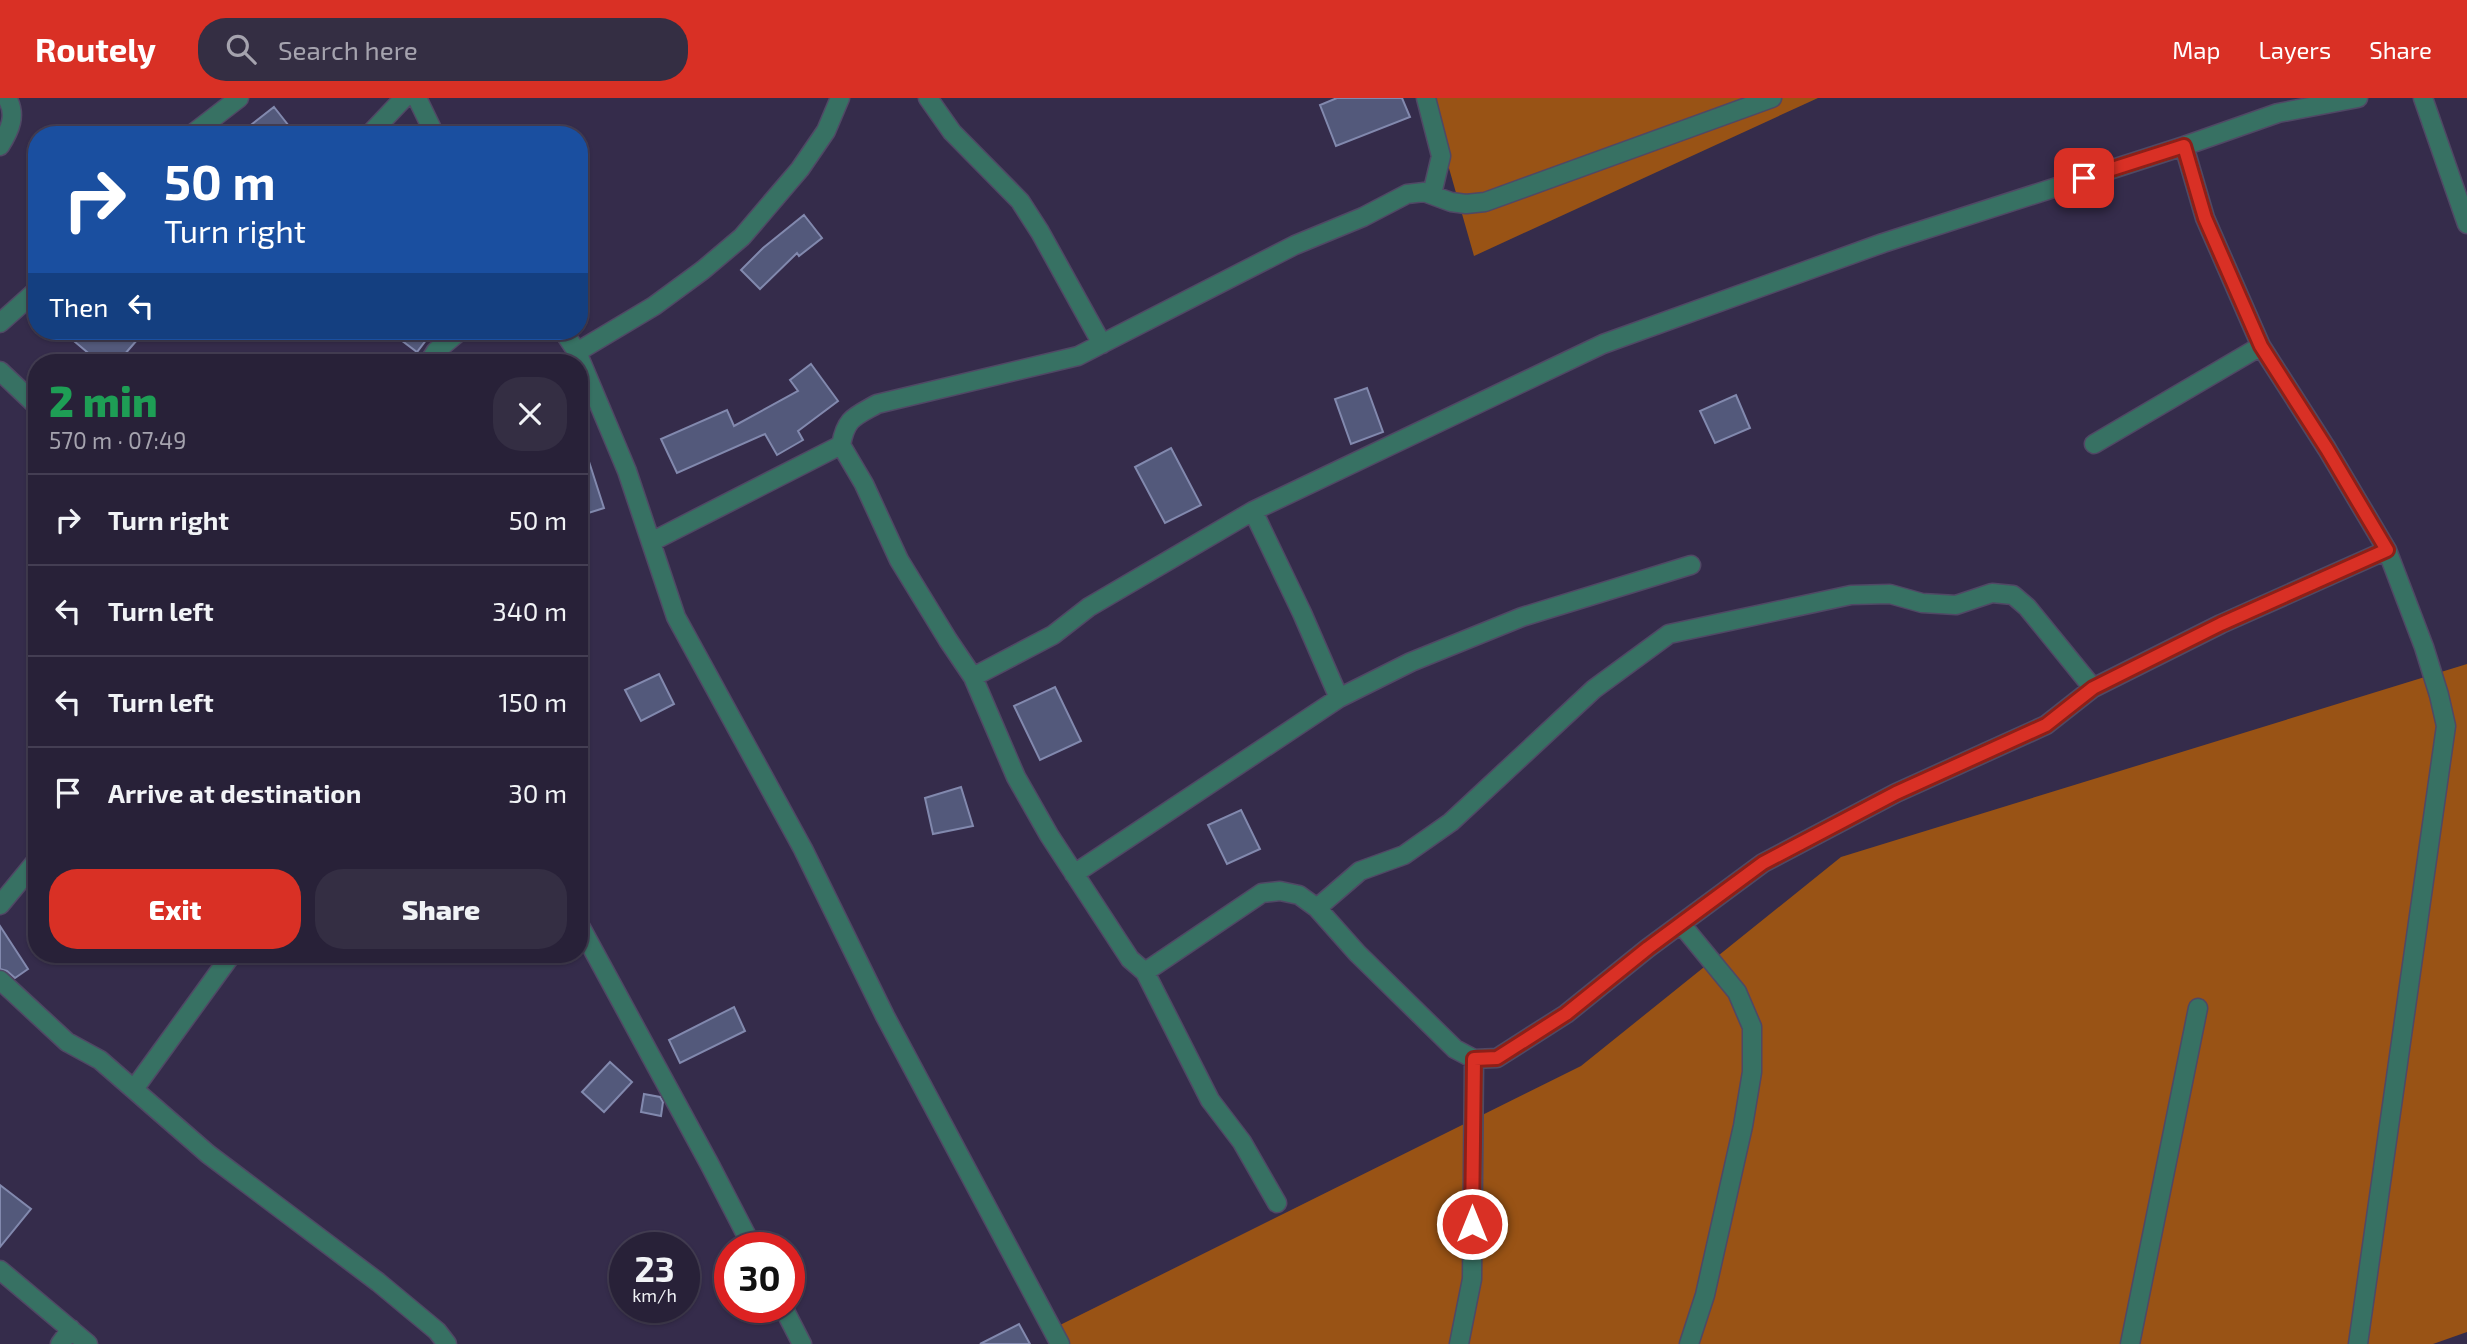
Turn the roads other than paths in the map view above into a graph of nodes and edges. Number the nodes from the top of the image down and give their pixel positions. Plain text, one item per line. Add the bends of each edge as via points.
1 (7, 98) edge
2 (239, 98) edge
3 (404, 98) edge
4 (417, 98) edge
5 (840, 98) edge
6 (928, 98) edge
7 (1426, 98) edge
8 (1772, 98) edge
9 (2358, 98) edge
10 (2423, 98) edge
11 (203, 126) edge
12 (378, 126) edge
13 (431, 126) edge
14 (0, 146) edge
15 (2184, 146) junction
16 (1432, 194) junction
17 (2467, 224) edge
18 (28, 298) edge
19 (0, 323) edge
20 (449, 340) edge
21 (569, 340) edge
22 (1102, 344) junction
23 (2261, 346) junction
24 (577, 352) joint
25 (434, 354) edge
26 (0, 371) edge
27 (588, 378) edge
28 (28, 397) edge
29 (2094, 444) dead end
30 (841, 445) junction
31 (1252, 511) junction
32 (651, 542) junction
33 (2387, 550) junction
34 (1692, 565) dead end
35 (973, 677) junction
36 (2093, 688) junction
37 (1339, 698) junction
38 (28, 871) edge
39 (1074, 874) junction
40 (0, 905) edge
41 (1317, 908) junction
42 (1681, 924) junction
43 (588, 941) edge
44 (225, 963) edge
45 (1144, 972) junction
46 (0, 980) edge
47 (2198, 1009) dead end
48 (1474, 1059) junction
49 (134, 1089) junction
50 (1278, 1203) dead end
51 (744, 1232) edge
52 (0, 1270) edge
53 (791, 1323) edge
54 (71, 1329) junction
55 (61, 1344) edge
56 (88, 1344) edge
57 (447, 1344) edge
58 (802, 1344) edge
59 (1060, 1344) edge
60 (1459, 1344) edge
61 (1689, 1344) edge
62 (2130, 1344) edge
63 (2358, 1344) edge

1 - 14 street via 12,116
2 - 11 street
3 - 12 street
4 - 13 street
5 - 24 street via 813,150 742,237 653,306
6 - 22 street via 952,132 1020,201
7 - 16 street via 1441,156
8 - 16 street via 1485,202 1459,203
9 - 15 street via 2278,113
10 - 17 street
15 - 23 street via 2205,218
15 - 31 street via 1883,243 1603,344
16 - 22 street via 1407,194 1391,201
18 - 19 street
20 - 25 street
21 - 24 street
22 - 30 street via 1078,356 877,404 851,419
23 - 29 street
23 - 33 street
26 - 28 street
27 - 32 street
30 - 32 street
30 - 35 street via 899,560
31 - 35 street via 1088,607 1053,635
31 - 37 street
32 - 59 street via 676,617 803,849 885,1016
33 - 36 street via 2221,624
33 - 63 street via 2424,647 2446,726
34 - 37 street via 1522,617 1411,662
35 - 39 street via 1016,777
36 - 41 street via 2027,607 2013,596 1992,593 1955,605 1922,603 1890,594 1851,594 1669,634 1594,688 1451,822 1404,855 1360,871
36 - 42 street via 2046,725 1896,793 1763,863
37 - 39 street
38 - 40 street
39 - 45 street via 1130,959
41 - 45 street via 1299,895 1262,894
41 - 48 street via 1455,1049
42 - 48 street via 1566,1014 1497,1058
42 - 61 street via 1737,992 1752,1027 1752,1072 1743,1126 1705,1295
43 - 51 street
44 - 49 street
45 - 50 street via 1210,1100 1242,1142
46 - 49 street via 67,1042 100,1060
47 - 62 street
48 - 60 street via 1472,1279
49 - 57 street via 208,1154 377,1282
52 - 54 street
53 - 58 street
54 - 55 street
54 - 56 street

